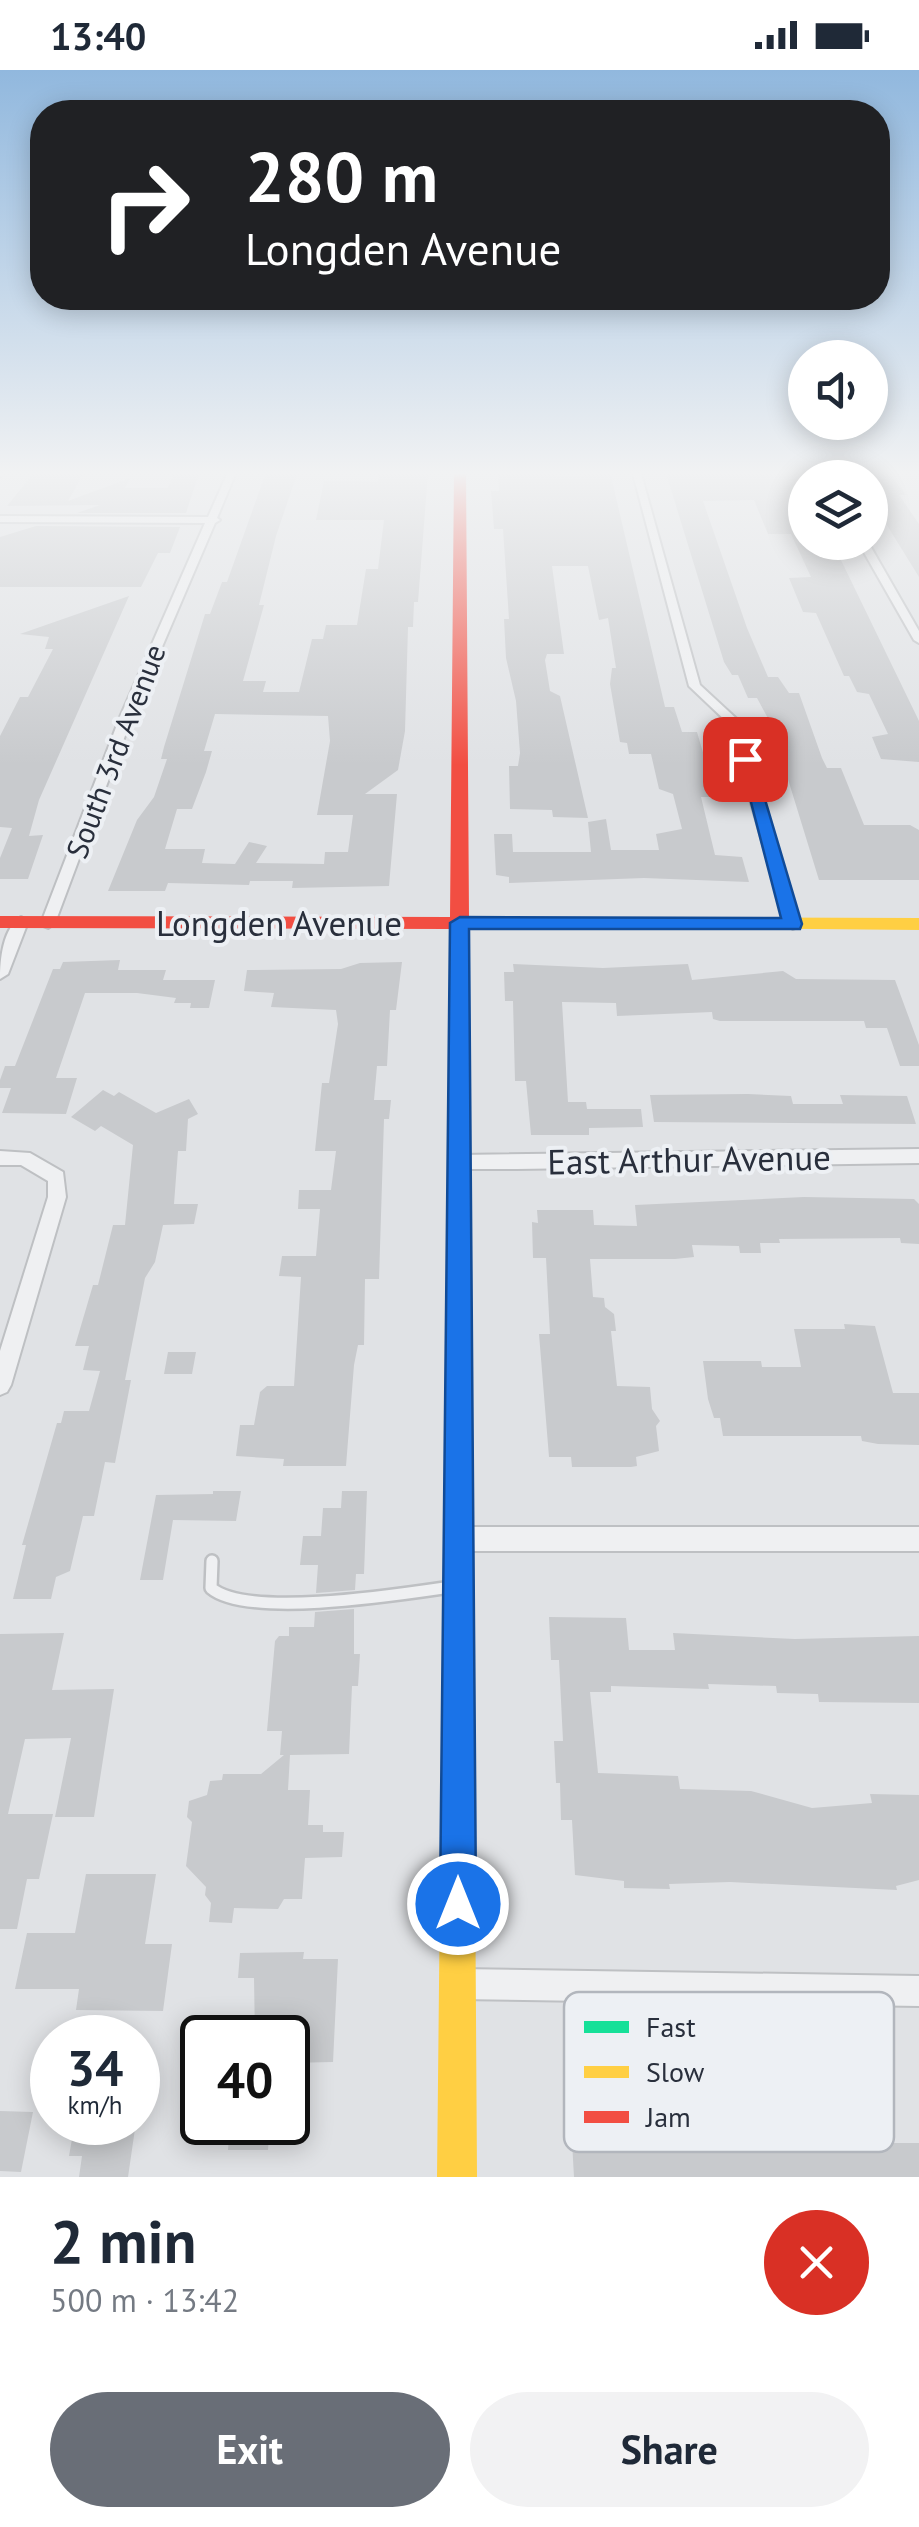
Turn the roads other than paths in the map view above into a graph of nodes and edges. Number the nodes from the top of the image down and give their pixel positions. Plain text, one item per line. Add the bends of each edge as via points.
1 (190, 568) edge
2 (460, 568) edge
3 (663, 568) edge
4 (878, 568) edge
5 (919, 640) edge
6 (11, 922) edge
7 (48, 923) junction
8 (460, 923) junction
9 (793, 924) junction
10 (919, 924) edge
11 (0, 974) edge
12 (919, 1156) edge
13 (0, 1158) edge
14 (459, 1162) junction
15 (0, 1385) edge
16 (460, 1539) junction
17 (919, 1540) edge
18 (212, 1561) dead end
19 (459, 1586) junction
20 (458, 1984) junction
21 (919, 1991) edge
22 (457, 2177) edge

1 - 7 street, South 3rd Avenue
2 - 8 street
3 - 9 street via 695,686 734,722
4 - 5 street
6 - 7 street, Longden Avenue
6 - 11 street
7 - 8 street, Longden Avenue
8 - 9 street, Longden Avenue
8 - 14 street
9 - 10 street, Longden Avenue
12 - 14 street, East Arthur Avenue
13 - 15 street via 24,1158 56,1178 57,1196
14 - 16 street
16 - 17 street
16 - 19 street
18 - 19 lane via 211,1588 237,1600 348,1602
19 - 20 street
20 - 21 street
20 - 22 street

